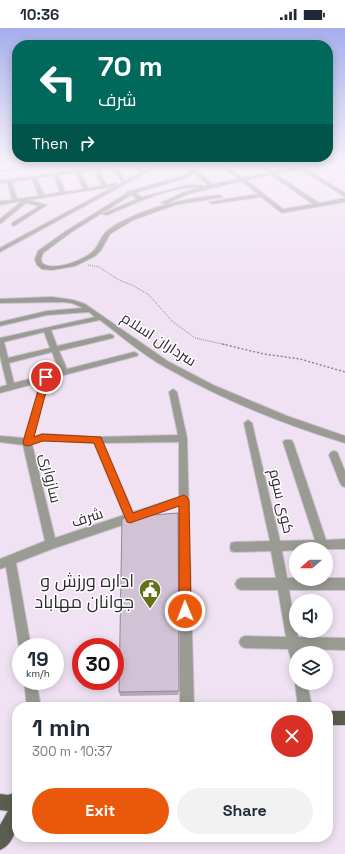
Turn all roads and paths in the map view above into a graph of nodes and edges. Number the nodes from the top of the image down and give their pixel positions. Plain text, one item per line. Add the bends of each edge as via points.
1 (21, 204) edge
2 (38, 204) edge
3 (86, 204) edge
4 (114, 204) edge
5 (130, 204) edge
6 (162, 204) edge
7 (174, 204) joint
8 (182, 204) edge
9 (273, 204) edge
10 (326, 204) edge
11 (318, 205) joint
12 (158, 208) junction
13 (15, 210) junction
14 (98, 214) junction
15 (29, 215) junction
16 (0, 222) edge
17 (14, 224) dead end
18 (0, 250) edge
19 (78, 263) junction
20 (0, 301) edge
21 (90, 310) junction
22 (101, 318) junction
23 (0, 324) edge
24 (47, 329) junction
25 (110, 336) dead end
26 (0, 341) edge
27 (55, 350) junction
28 (134, 354) dead end
29 (5, 361) junction
30 (345, 372) edge
31 (64, 373) junction
32 (46, 377) junction
33 (11, 387) junction
34 (0, 390) edge
35 (173, 392) dead end
36 (248, 423) dead end
37 (183, 438) junction
38 (0, 439) edge
39 (97, 440) junction
40 (345, 440) edge
41 (28, 442) junction
42 (288, 442) dead end
43 (334, 455) dead end
44 (345, 483) edge
45 (184, 500) junction
46 (130, 518) junction
47 (321, 542) edge
48 (51, 544) junction
49 (345, 544) edge
50 (333, 545) edge
51 (276, 546) junction
52 (289, 546) edge
53 (235, 547) dead end
54 (5, 562) edge
55 (241, 584) dead end
56 (282, 584) junction
57 (345, 584) edge
58 (23, 638) edge
59 (245, 642) dead end
60 (293, 643) junction
61 (345, 644) edge
62 (294, 646) edge
63 (31, 690) edge
64 (301, 690) edge
65 (33, 702) edge
66 (187, 702) edge
67 (304, 702) edge
68 (333, 718) edge
69 (345, 718) edge
70 (0, 802) edge
71 (12, 802) edge
72 (12, 821) edge
73 (0, 841) edge

1 - 13 street
2 - 15 street via 44,205
3 - 18 street
4 - 14 street
5 - 14 street via 108,214
6 - 12 street
7 - 8 street
7 - 12 street
9 - 11 street via 282,211
10 - 11 street
12 - 19 street via 131,219 107,234 98,250
13 - 15 street
13 - 16 street
14 - 19 street via 40,252 38,259 39,264 52,269
15 - 17 street
19 - 30 path via 99,267 149,295 172,321 195,338 264,354 300,358
20 - 21 street, سرداران اسلام via 61,299 72,301
21 - 22 street, سرداران اسلام
21 - 23 street via 47,313
22 - 24 street
22 - 40 street, سرداران اسلام via 166,364 210,387
24 - 26 street
24 - 27 street
25 - 27 street
26 - 29 street
27 - 29 street
27 - 31 street
28 - 31 street
29 - 33 street
31 - 32 street
32 - 33 street
32 - 41 street
33 - 34 street
35 - 37 street
36 - 51 street, کوی سوم
37 - 39 street
37 - 45 street
38 - 41 street
39 - 41 street via 42,437
39 - 46 street
41 - 48 street, سازواری
42 - 47 street
43 - 44 street
45 - 46 street, شرف
45 - 66 street
46 - 48 street, شرف
48 - 54 street, شرف
49 - 50 street
51 - 52 street
51 - 53 street
51 - 56 street, کوی سوم
54 - 58 street
55 - 56 street
56 - 57 street
56 - 60 street, کوی سوم
59 - 60 street
60 - 61 street
60 - 62 street, کوی سوم
63 - 65 street
64 - 67 street
68 - 69 main road
70 - 71 main road
72 - 73 main road

